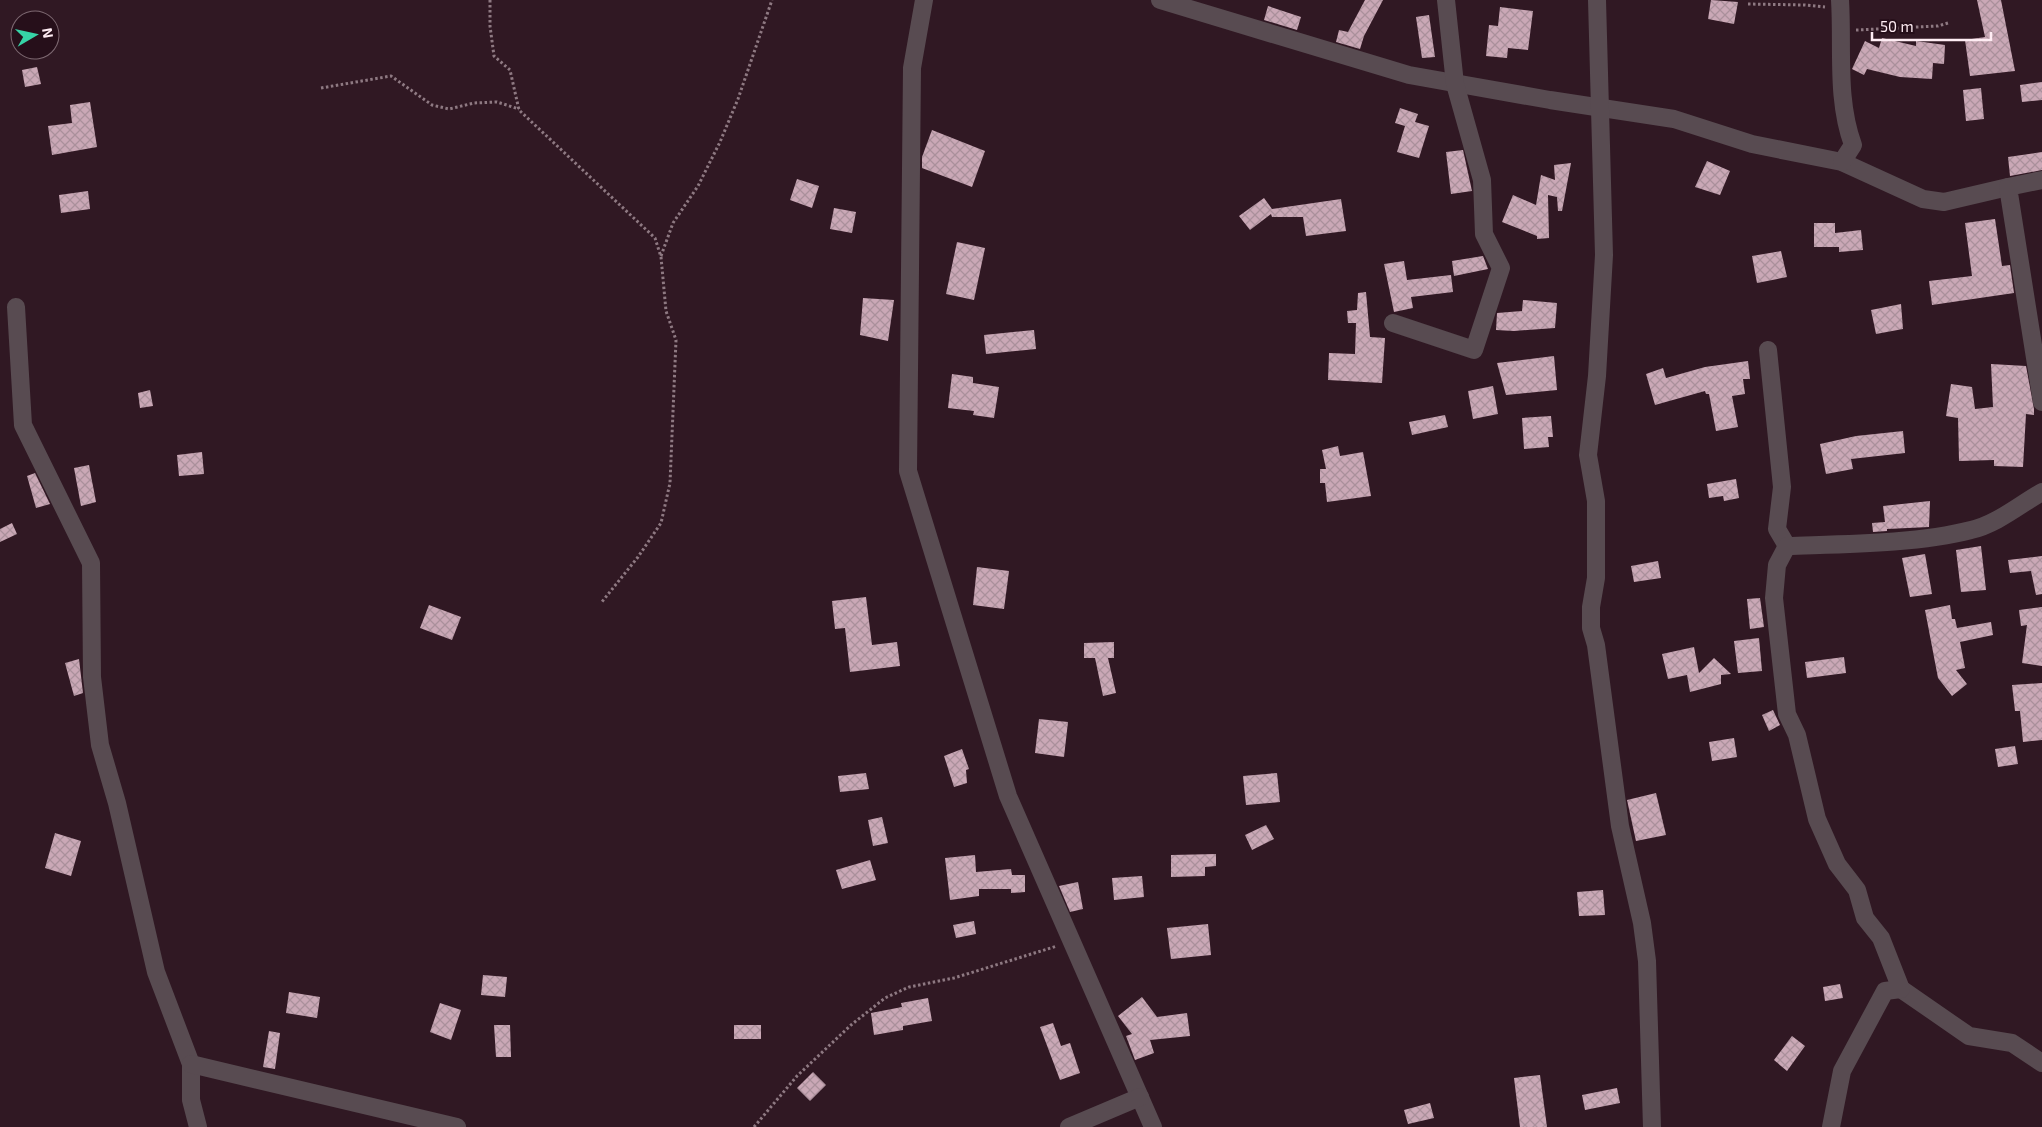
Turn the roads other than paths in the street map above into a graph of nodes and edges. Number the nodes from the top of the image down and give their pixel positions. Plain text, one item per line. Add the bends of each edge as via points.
1 (924, 0) edge
2 (1160, 0) edge
3 (1446, 0) edge
4 (1597, 0) edge
5 (1840, 5) edge
6 (1456, 84) junction
7 (1601, 108) junction
8 (1842, 162) junction
9 (2042, 180) edge
10 (2008, 187) junction
11 (16, 307) dead end
12 (1393, 323) dead end
13 (2036, 332) edge
14 (1768, 350) dead end
15 (2042, 402) edge
16 (2042, 492) edge
17 (1787, 546) junction
18 (1901, 989) junction
19 (2042, 1063) edge
20 (191, 1064) junction
21 (1140, 1097) junction
22 (198, 1127) edge
23 (457, 1127) edge
24 (1069, 1127) edge
25 (1154, 1127) edge
26 (1652, 1127) edge
27 (1831, 1127) edge

1 - 21 street via 912,68 908,471 1008,796
2 - 6 street via 1409,75
3 - 6 street
4 - 7 street
5 - 8 street via 1840,55 1847,129 1853,145
6 - 7 street
6 - 12 street via 1482,180 1484,234 1501,268 1474,350
7 - 8 street via 1674,119 1752,144
7 - 26 street via 1604,255 1598,376 1588,455 1596,501 1596,578 1590,607 1591,628 1620,826 1642,923 1647,961
8 - 10 street via 1923,199 1944,202
9 - 10 street
10 - 13 street
11 - 20 street via 23,425 91,563 92,678 100,745 117,803 156,972
13 - 15 street
14 - 17 street via 1782,487 1777,529
16 - 17 street via 1995,522 1971,530 1919,538
17 - 18 street via 1777,565 1774,598 1788,714 1797,736 1817,819 1837,864 1857,890 1865,918 1881,938
18 - 19 street via 1969,1036 2012,1043
18 - 27 street via 1885,991 1861,1032 1842,1071
20 - 22 street via 192,1100
20 - 23 street
21 - 24 street
21 - 25 street

